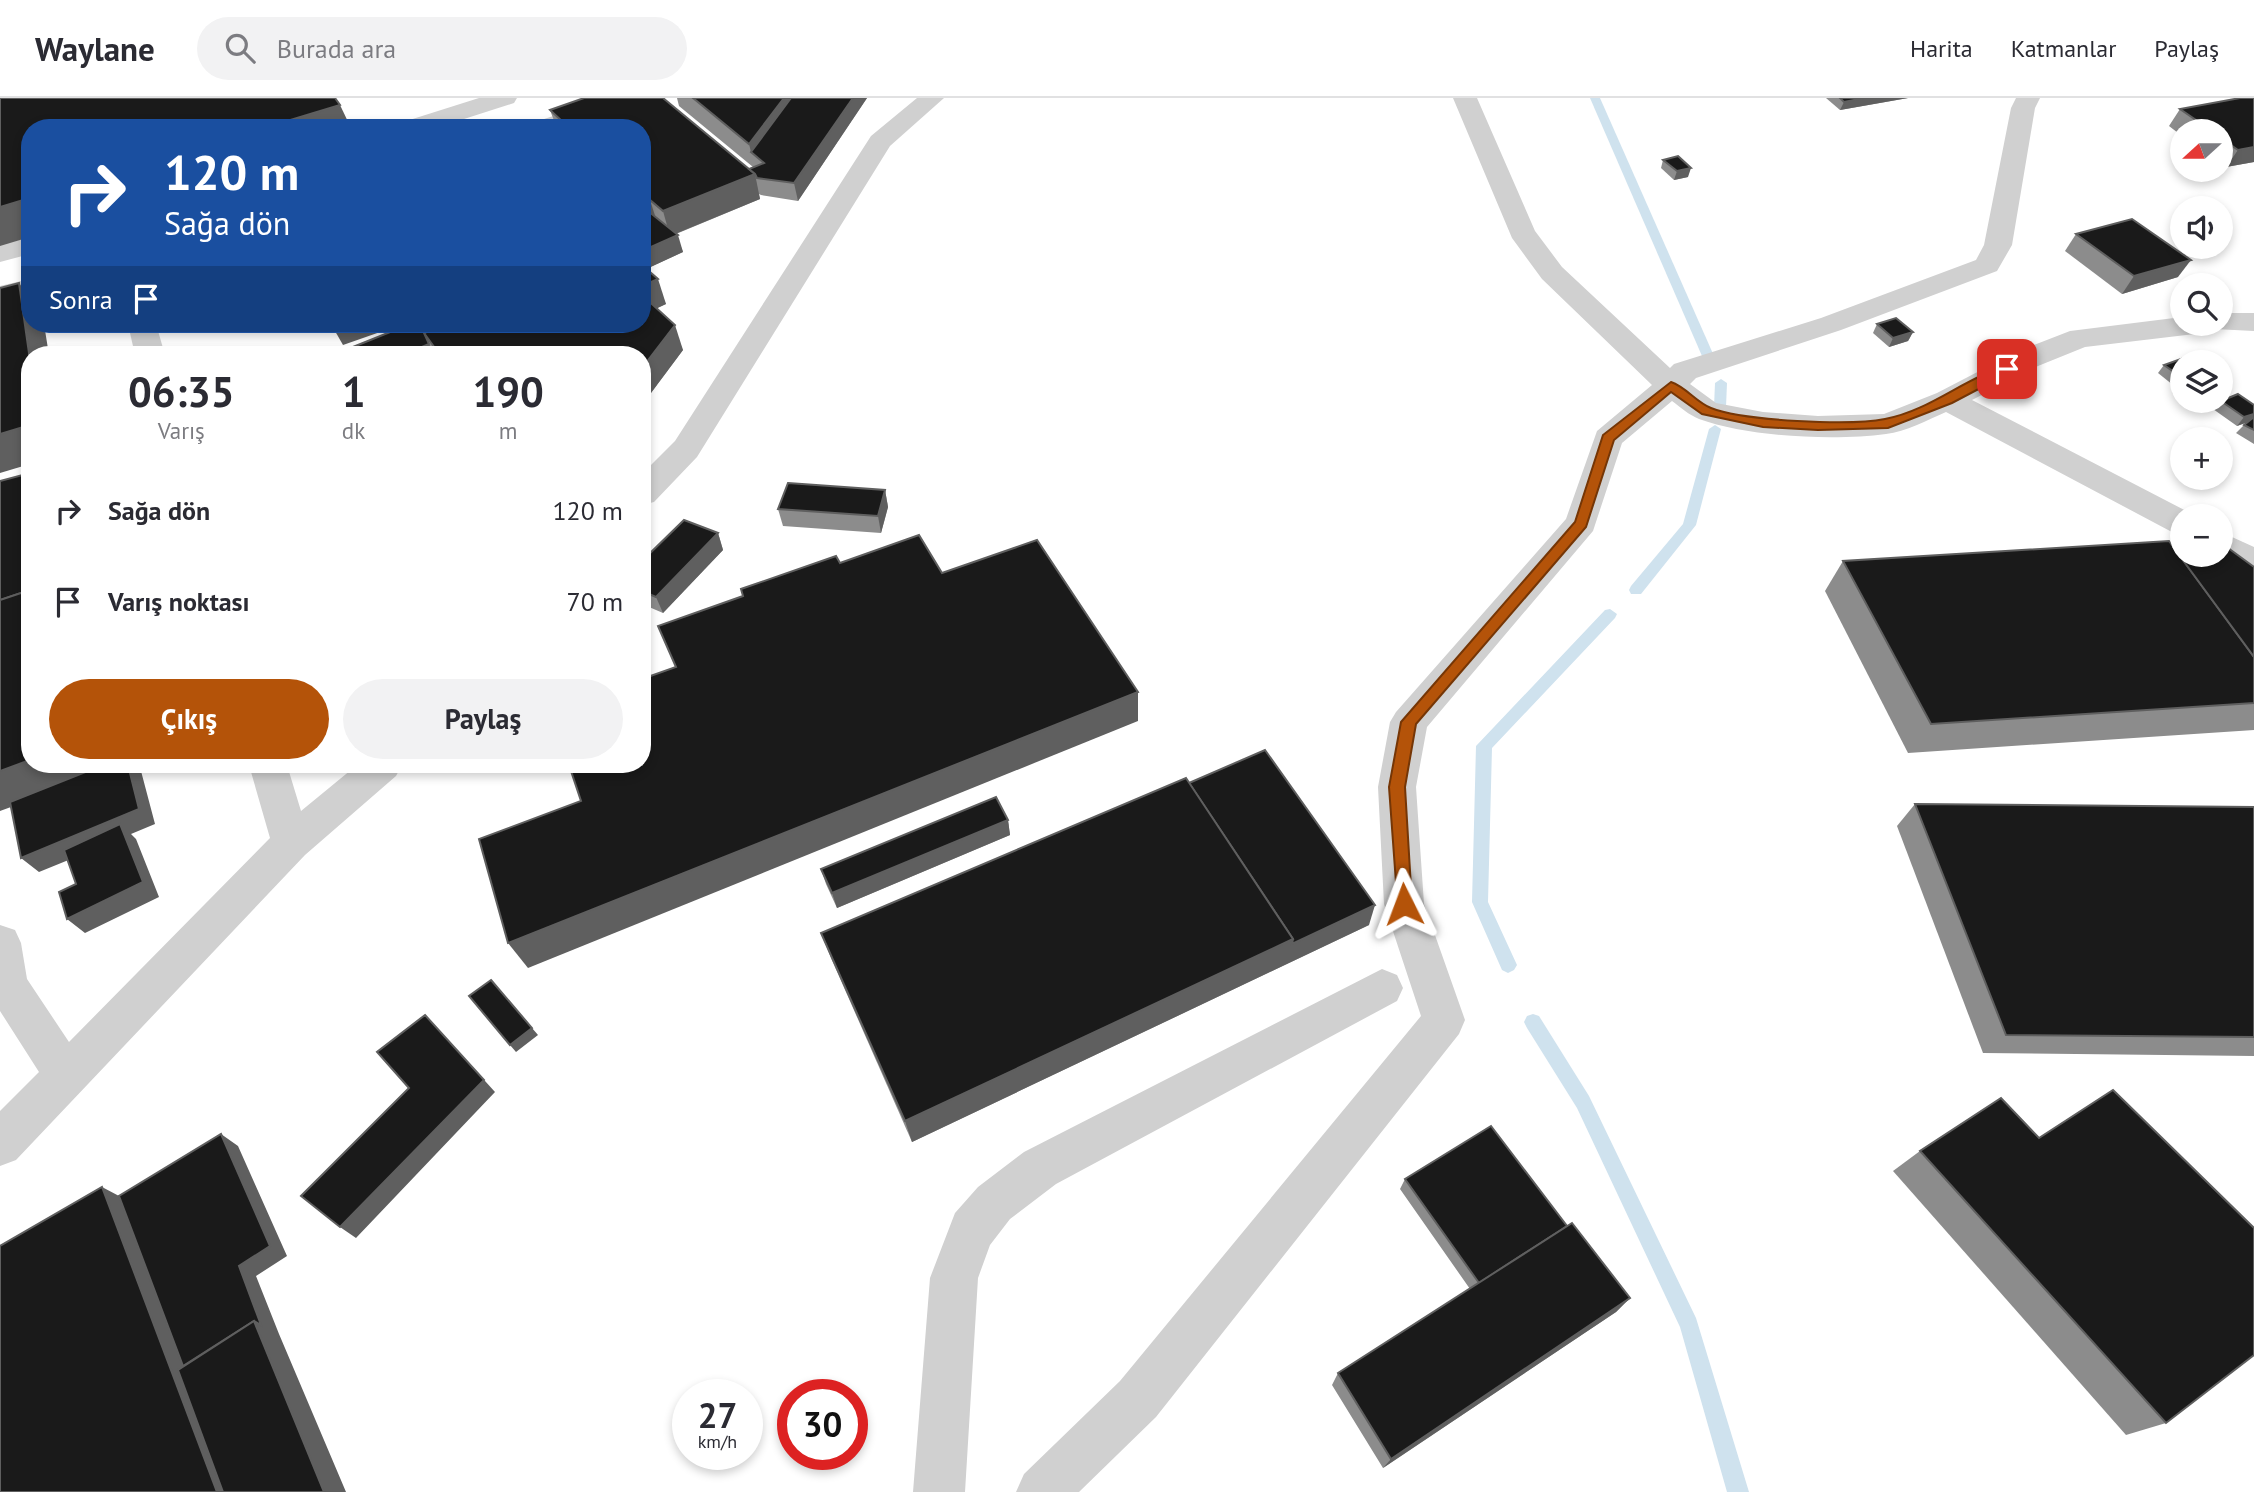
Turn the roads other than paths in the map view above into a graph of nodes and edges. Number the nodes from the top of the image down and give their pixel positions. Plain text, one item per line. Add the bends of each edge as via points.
1 (505, 98) edge
2 (932, 98) edge
3 (1465, 98) edge
4 (2028, 98) edge
5 (628, 99) edge
6 (438, 119) edge
7 (568, 119) edge
8 (21, 248) edge
9 (0, 254) edge
10 (21, 290) edge
11 (0, 295) edge
12 (2233, 322) edge
13 (2254, 322) edge
14 (2170, 328) edge
15 (1671, 386) junction
16 (1948, 400) junction
17 (651, 485) edge
18 (2170, 517) edge
19 (2233, 551) edge
20 (2254, 562) edge
21 (270, 773) edge
22 (374, 773) edge
23 (291, 843) junction
24 (0, 943) edge
25 (1382, 988) dead end
26 (66, 1075) junction
27 (9, 1134) edge
28 (939, 1492) edge
29 (1042, 1492) edge

1 - 6 street
2 - 17 street via 880,141 686,449
3 - 15 street via 1522,232 1552,273
4 - 15 street via 1998,245 1987,265 1831,324 1685,371
5 - 7 street
8 - 9 street
10 - 11 street
12 - 13 street
14 - 16 street via 2080,338 2026,359
15 - 16 street via 1707,411 1818,426 1888,424
15 - 29 street via 1608,438 1581,523 1409,722 1397,787 1404,904 1444,1020 1138,1399
16 - 18 street
19 - 20 street
21 - 23 street
22 - 23 street
23 - 26 street
24 - 26 street via 7,983
25 - 28 street via 1040,1168 995,1203 972,1230 954,1278
26 - 27 street

